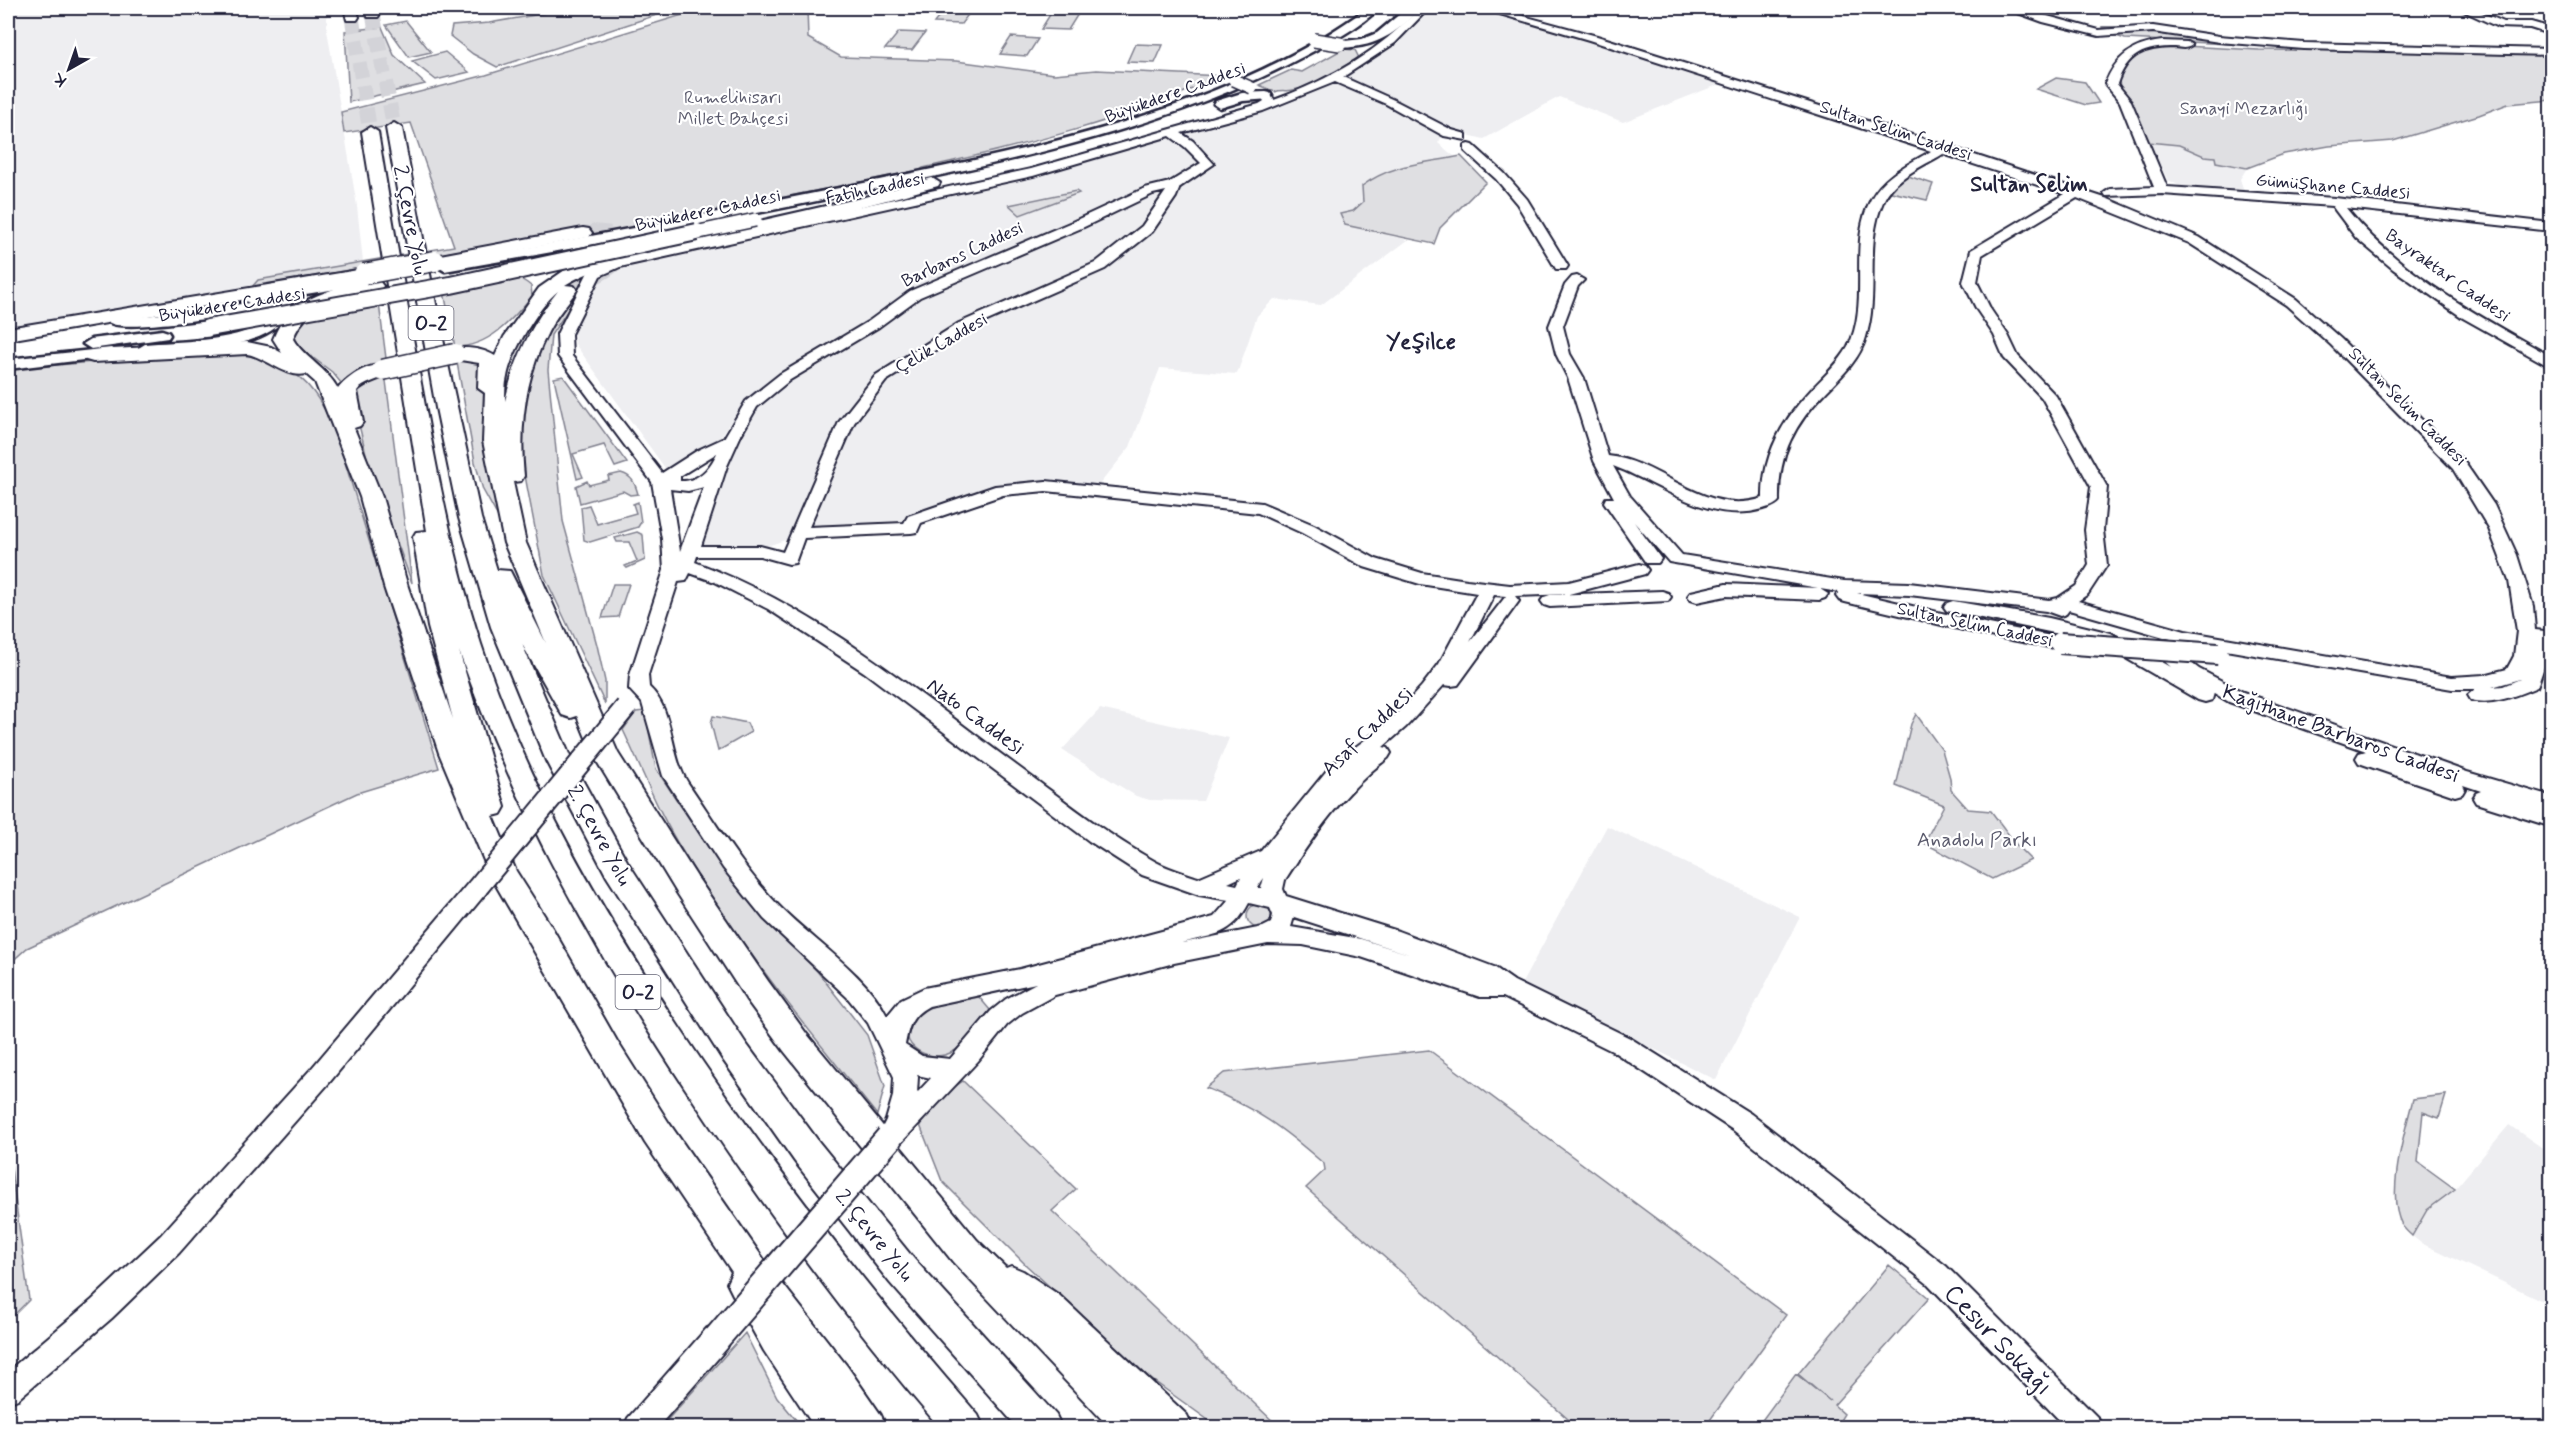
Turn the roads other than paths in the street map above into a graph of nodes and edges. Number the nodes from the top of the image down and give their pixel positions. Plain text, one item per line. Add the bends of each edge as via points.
1 (1373, 8) edge
2 (1386, 8) edge
3 (1413, 8) edge
4 (1424, 8) edge
5 (1484, 8) edge
6 (1493, 8) edge
7 (2009, 8) edge
8 (2026, 8) edge
9 (2463, 8) edge
10 (2545, 8) edge
11 (2552, 11) edge
12 (2054, 16) junction
13 (1524, 17) junction
14 (1365, 30) dead end
15 (2552, 32) edge
16 (2099, 33) junction
17 (2150, 44) junction
18 (2304, 46) junction
19 (2552, 46) edge
20 (1357, 48) junction
21 (2552, 52) edge
22 (1333, 77) junction
23 (1233, 78) junction
24 (1252, 88) junction
25 (1308, 90) junction
26 (1266, 96) junction
27 (1821, 109) junction
28 (1215, 112) junction
29 (394, 128) tunnel mouth
30 (370, 132) tunnel mouth
31 (1171, 134) junction
32 (1459, 142) junction
33 (1085, 145) junction
34 (1954, 151) junction
35 (1030, 152) junction
36 (1060, 152) junction
37 (1079, 161) junction
38 (1503, 181) junction
39 (932, 183) junction
40 (1174, 185) junction
41 (2162, 190) junction
42 (2098, 196) junction
43 (2335, 202) junction
44 (2552, 227) edge
45 (584, 234) dead end
46 (562, 247) joint
47 (438, 268) junction
48 (1560, 273) junction
49 (369, 280) junction
50 (569, 288) tunnel mouth
51 (117, 322) junction
52 (8, 336) edge
53 (8, 355) edge
54 (93, 356) junction
55 (8, 363) edge
56 (2552, 364) edge
57 (333, 403) junction
58 (493, 417) junction
59 (730, 441) junction
60 (1602, 461) junction
61 (719, 466) junction
62 (669, 481) junction
63 (429, 492) junction
64 (371, 497) junction
65 (706, 509) junction
66 (665, 510) junction
67 (470, 518) junction
68 (796, 536) junction
69 (760, 551) junction
70 (686, 558) junction
71 (1679, 559) junction
72 (1646, 564) junction
73 (525, 566) junction
74 (2082, 590) junction
75 (1486, 593) junction
76 (2528, 593) junction
77 (1697, 596) junction
78 (1845, 596) junction
79 (1662, 597) junction
80 (1510, 601) junction
81 (2057, 605) junction
82 (2098, 612) junction
83 (639, 689) junction
84 (1437, 690) junction
85 (2297, 727) junction
86 (2428, 765) junction
87 (2441, 784) junction
88 (2552, 805) edge
89 (2552, 819) edge
90 (661, 843) junction
91 (1269, 855) junction
92 (1199, 887) junction
93 (1242, 894) junction
94 (1277, 902) junction
95 (1268, 935) junction
96 (543, 937) junction
97 (1506, 988) junction
98 (893, 1048) junction
99 (953, 1069) junction
100 (889, 1138) junction
101 (729, 1237) junction
102 (965, 1251) junction
103 (834, 1379) junction
104 (8, 1389) edge
105 (638, 1428) edge
106 (837, 1428) edge
107 (868, 1428) edge
108 (883, 1428) edge
109 (965, 1428) edge
110 (1043, 1428) edge
111 (1136, 1428) edge
112 (1174, 1428) edge
113 (2088, 1428) edge

1 - 35 main road, Büyükdere Caddesi via 1285,62 1214,94 1134,124
2 - 33 main road, Büyükdere Caddesi via 1341,38 1256,83 1180,115
3 - 20 main road via 1382,37
4 - 20 street via 1376,53
5 - 13 street, Sultan Selim Caddesi
6 - 13 street, Sultan Selim Caddesi
7 - 12 street
8 - 12 street
9 - 15 street via 2502,25 2531,25
10 - 11 street
12 - 16 street
12 - 19 street via 2097,24 2158,24 2248,37
13 - 27 street, Sultan Selim Caddesi
14 - 20 main road
16 - 17 street
16 - 18 street via 2153,29
17 - 18 street
17 - 41 street via 2120,62 2112,84 2125,101
18 - 21 street
20 - 22 street
20 - 23 main road, bridge via 1321,32
22 - 25 street
22 - 32 street via 1390,102
23 - 24 street, bridge
23 - 35 main road
24 - 25 street via 1280,95
24 - 26 street
25 - 26 street
25 - 31 street via 1283,102
26 - 28 main road via 1242,97
27 - 34 street, Sultan Selim Caddesi
27 - 34 street, Sultan Selim Caddesi
28 - 31 street
28 - 33 main road via 1149,132
29 - 67 highway, 2. Çevre Yolu / O-2
30 - 63 highway, 2. Çevre Yolu / O-2
31 - 37 street, Fatih Caddesi
31 - 40 street, Barbaros Caddesi via 1189,144 1208,165
32 - 38 street
32 - 38 street via 1462,154 1494,179
33 - 36 main road, Büyükdere Caddesi
34 - 42 street, Sultan Selim Caddesi
34 - 42 street, Sultan Selim Caddesi
34 - 60 street via 1890,182 1877,200 1864,259 1859,339 1832,377 1802,409 1785,440 1772,469 1771,501 1758,507 1738,508 1710,502 1616,462
35 - 46 main road, Büyükdere Caddesi
36 - 37 street via 1077,156
36 - 39 main road, Büyükdere Caddesi
37 - 62 street, Fatih Caddesi via 695,245 594,273 564,334 564,355
38 - 48 street via 1522,202
39 - 53 main road, Büyükdere Caddesi, bridge via 461,283 208,328
39 - 58 highway via 621,258 563,278 545,292 507,350 497,376
40 - 59 street, Barbaros Caddesi via 1149,191 915,294 874,324 785,377 750,404
40 - 68 street, Çelik Caddesi via 1147,230 1100,266 964,326 881,378 847,422
41 - 42 street, Gümüşhane Caddesi
41 - 43 street, Gümüşhane Caddesi
42 - 74 street via 1976,253 1970,282 2011,358 2048,396 2099,487 2094,530 2098,565
42 - 76 street, Sultan Selim Caddesi via 2174,228 2273,286 2340,342 2464,466 2493,511
43 - 44 street, Gümüşhane Caddesi
43 - 56 street, Bayraktar Caddesi via 2361,235 2398,266 2465,313
45 - 47 highway
46 - 47 highway via 520,258
47 - 49 highway
48 - 60 street via 1577,280 1556,326
48 - 72 street via 1560,290 1545,328 1546,344 1566,384 1591,470
49 - 51 main road, Büyükdere Caddesi
49 - 52 highway
49 - 57 highway via 294,317 285,331 285,345 323,379
50 - 73 highway via 536,339 514,398 511,446
51 - 52 main road, Büyükdere Caddesi
51 - 54 main road via 256,306 277,310 280,315 276,323 251,334
54 - 55 main road
54 - 57 highway via 230,347 255,349 302,371
57 - 64 highway
58 - 64 highway, bridge via 487,397 488,360 480,355 455,354 382,370 355,381 346,396
58 - 73 highway via 498,470 515,543
59 - 61 street, Barbaros Caddesi
59 - 62 street via 704,453
60 - 71 street via 1623,498
61 - 62 street via 698,485 685,488
61 - 65 street, Barbaros Caddesi
62 - 66 street
63 - 96 highway via 424,508 425,548 440,627 485,791
63 - 109 highway, 2. Çevre Yolu / O-2 via 451,585 488,698 520,774 635,988 735,1138 843,1283
64 - 96 highway via 396,587 452,753 504,875
65 - 66 street via 700,501 689,497
65 - 70 street, Barbaros Caddesi
66 - 83 street via 673,570 639,675
67 - 90 highway via 496,563 523,624 605,771 624,803
67 - 110 highway, 2. Çevre Yolu / O-2 via 520,673 559,761 617,869 734,1051 807,1152 902,1270
68 - 69 street
68 - 69 street, Çelik Caddesi via 789,558
68 - 75 street via 912,524 1001,490 1046,486 1262,508 1370,563
69 - 70 street
70 - 83 street, Barbaros Caddesi via 654,669 649,681
70 - 92 street, Nato Caddesi via 774,605 871,668 1096,835 1150,870
71 - 72 street, Kağıthane Barbaros Caddesi
71 - 77 street via 1699,568 1706,576 1705,588
71 - 81 street, Kağıthane Barbaros Caddesi via 1844,587 1909,589
72 - 75 street via 1569,588
72 - 79 street via 1639,577 1642,584
73 - 90 highway via 606,755
74 - 81 street
74 - 82 street
75 - 80 street
75 - 84 street, Asaf Caddesi via 1471,616
76 - 78 street, Sultan Selim Caddesi, bridge via 2538,641 2530,682 2506,692 2476,696 2218,654 2060,643
76 - 82 street, Sultan Selim Caddesi via 2524,654 2514,674 2476,684 2230,646 2149,629
77 - 78 street, Kağıthane Barbaros Caddesi via 1737,590
77 - 79 street, Kağıthane Barbaros Caddesi
78 - 85 street, Kağıthane Barbaros Caddesi via 1947,606 2104,637 2227,707
79 - 80 street
80 - 84 street, Asaf Caddesi
81 - 82 street, Sultan Selim Caddesi
81 - 85 street, Kağıthane Barbaros Caddesi via 2160,647 2192,674
83 - 98 street via 651,700 673,776 731,862 772,913 855,990 876,1016
83 - 104 street, Barbaros Caddesi, bridge via 320,1076 170,1244
84 - 91 street, Asaf Caddesi via 1381,739 1339,769
84 - 94 street, Asaf Caddesi via 1389,748 1340,788 1274,879 1272,889
85 - 86 street, Kağıthane Barbaros Caddesi
85 - 87 street, Kağıthane Barbaros Caddesi
86 - 87 street
86 - 88 street, Kağıthane Barbaros Caddesi
87 - 89 street, Kağıthane Barbaros Caddesi
90 - 102 highway via 770,1007
91 - 92 street
91 - 93 street, Asaf Caddesi
92 - 93 street, Nato Caddesi
93 - 94 street, Nato Caddesi
93 - 98 street, Asaf Caddesi via 1224,922 1205,930 1020,978 924,998 898,1018
94 - 95 street, Asaf Caddesi via 1283,922
94 - 97 street, Nato Caddesi via 1390,937 1486,974
95 - 97 street via 1338,942 1480,988
95 - 99 street via 1174,954 1049,987 1022,1000 999,1018
96 - 101 highway via 617,1068
97 - 113 street, Cesur Sokağı via 1622,1044 1742,1122 1937,1275
98 - 99 street via 922,1068
98 - 100 street via 906,1077 906,1087 898,1123
99 - 100 street
100 - 105 street, bridge
101 - 103 highway
101 - 106 highway via 736,1265 757,1307
102 - 111 highway
102 - 112 highway via 1046,1307
103 - 107 highway
103 - 108 highway

